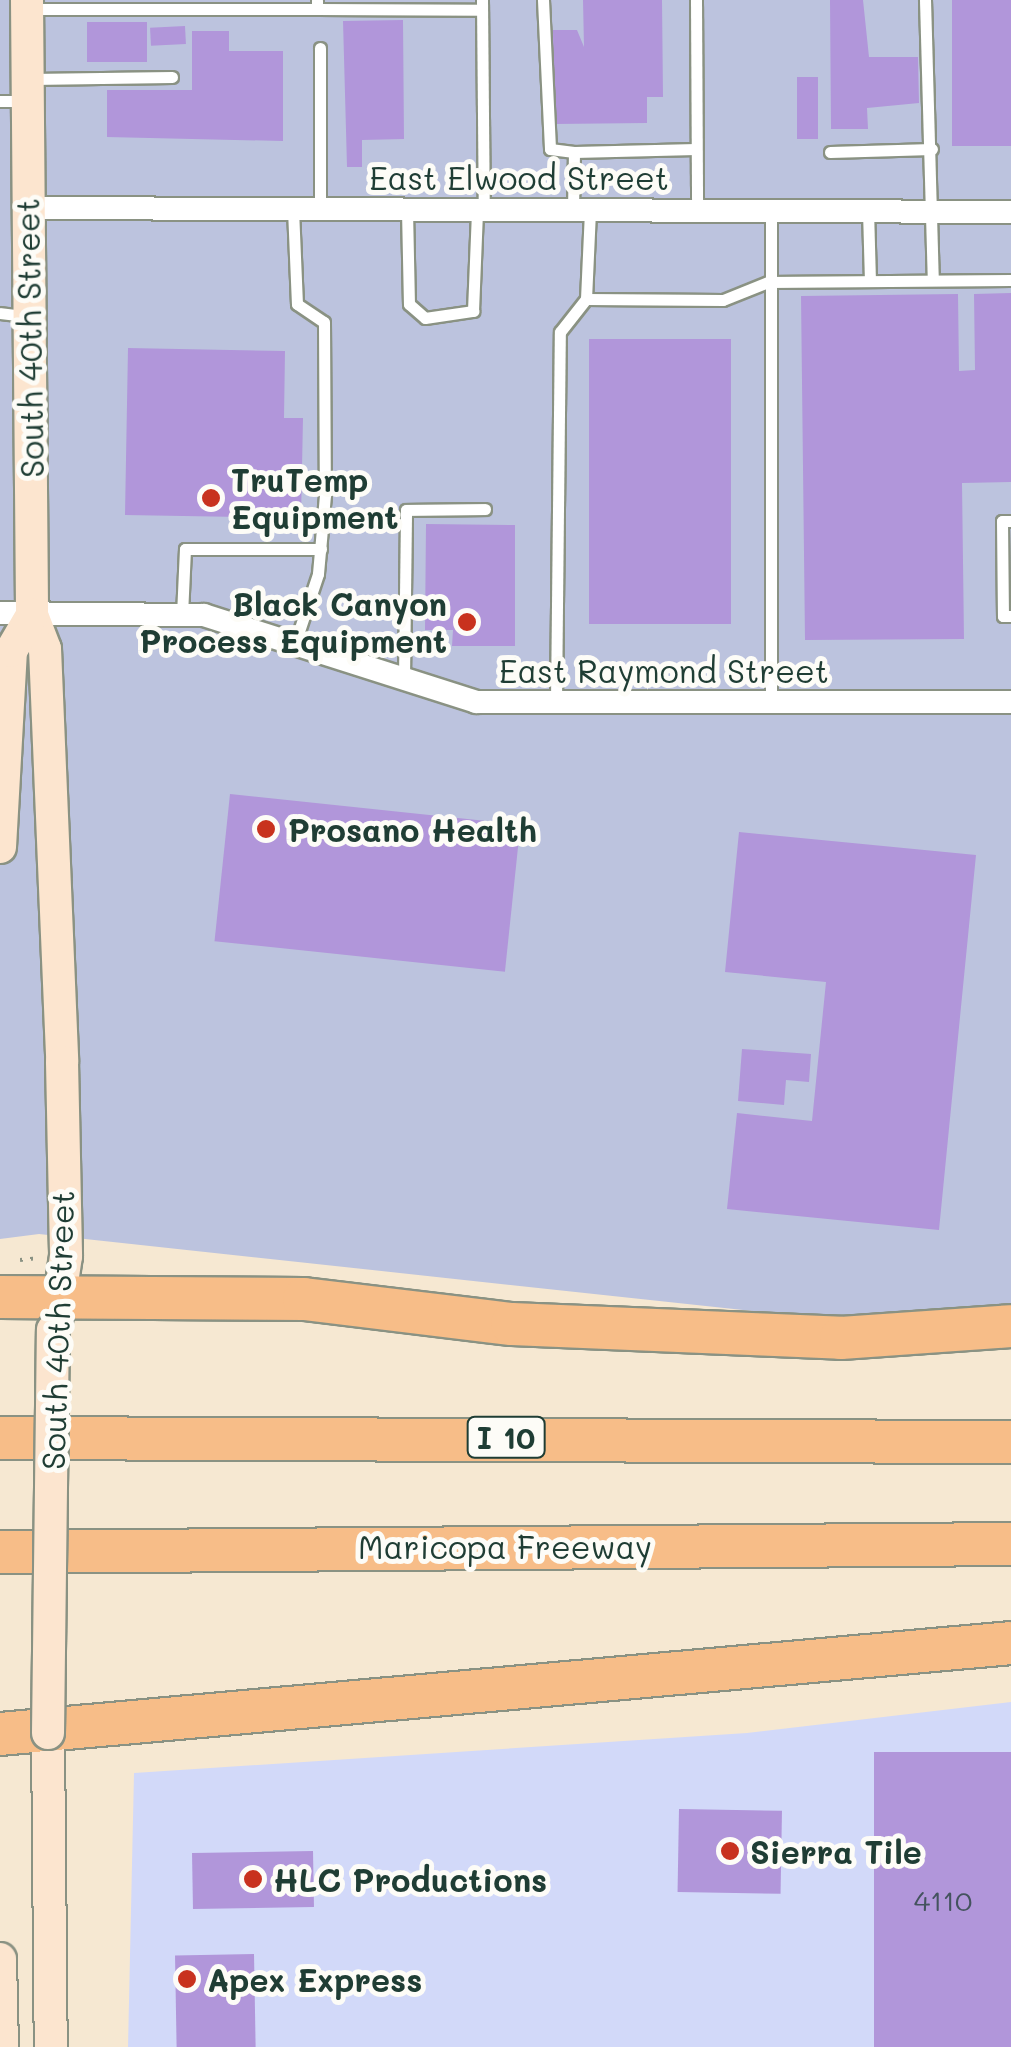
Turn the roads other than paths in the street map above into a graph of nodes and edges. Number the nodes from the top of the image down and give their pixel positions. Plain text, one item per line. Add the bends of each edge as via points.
1 (542, 0) edge
2 (696, 0) edge
3 (925, 0) edge
4 (27, 4) edge
5 (317, 4) edge
6 (482, 5) edge
7 (320, 48) dead end
8 (172, 77) dead end
9 (18, 94) edge
10 (696, 149) junction
11 (932, 149) junction
12 (574, 152) junction
13 (830, 152) dead end
14 (28, 208) junction
15 (293, 209) junction
16 (320, 209) junction
17 (407, 210) junction
18 (481, 210) junction
19 (582, 210) junction
20 (697, 210) junction
21 (771, 210) junction
22 (868, 210) junction
23 (932, 210) junction
24 (1011, 212) edge
25 (933, 280) junction
26 (1011, 280) edge
27 (870, 281) junction
28 (768, 282) junction
29 (586, 298) junction
30 (14, 315) edge
31 (485, 510) dead end
32 (1011, 521) edge
33 (320, 549) junction
34 (16, 614) edge
35 (182, 615) junction
36 (1011, 616) edge
37 (296, 640) junction
38 (404, 678) junction
39 (771, 702) junction
40 (1011, 702) edge
41 (555, 709) junction
42 (0, 847) edge
43 (10, 1278) edge
44 (53, 1294) junction
45 (1011, 1326) edge
46 (1011, 1414) edge
47 (0, 1438) edge
48 (755, 1438) junction
49 (1011, 1442) edge
50 (1011, 1544) edge
51 (0, 1552) edge
52 (1011, 1643) edge
53 (0, 1734) edge
54 (48, 1734) junction
55 (0, 1959) edge
56 (2, 2047) edge
57 (52, 2047) edge

1 - 12 lane via 550,149
2 - 10 lane
3 - 11 lane
4 - 5 lane
4 - 9 main road, South 40th Street
5 - 6 lane
6 - 18 lane
7 - 16 lane
8 - 9 lane
9 - 14 main road, South 40th Street
10 - 12 lane
10 - 20 lane
11 - 13 lane
11 - 23 lane
12 - 19 lane
14 - 15 street, East Elwood Street
14 - 30 main road, South 40th Street
15 - 16 street, East Elwood Street
15 - 33 lane via 298,304 324,322
16 - 17 street, East Elwood Street
17 - 18 street, East Elwood Street
17 - 18 lane via 409,304 425,318 472,311
18 - 19 street, East Elwood Street
19 - 20 street, East Elwood Street
19 - 29 lane
20 - 21 street, East Elwood Street
21 - 22 street, East Elwood Street
21 - 28 lane
22 - 23 street, East Elwood Street
22 - 27 lane
23 - 24 street, East Elwood Street
23 - 25 lane
25 - 26 lane
25 - 27 lane
27 - 28 lane
28 - 29 lane via 723,300
28 - 39 lane
29 - 41 lane via 560,332
30 - 34 main road, South 40th Street
31 - 38 lane via 406,510
32 - 36 lane via 1002,521 1003,616
33 - 35 lane via 185,549
33 - 37 lane
34 - 35 street, East Raymond Street
34 - 42 main road, South 40th Street
34 - 44 main road, South 40th Street via 45,649 51,757
35 - 37 street, East Raymond Street
37 - 38 street, East Raymond Street
38 - 41 street, East Raymond Street via 476,702
39 - 40 street, East Raymond Street
39 - 41 street, East Raymond Street
43 - 44 highway
44 - 45 highway via 304,1298 512,1324 841,1338
44 - 54 main road, South 40th Street, bridge
46 - 48 highway
47 - 48 highway, I 10
48 - 49 highway, I 10
50 - 51 highway, Maricopa Freeway
52 - 54 highway
53 - 54 highway
54 - 57 main road, South 40th Street
55 - 56 main road

